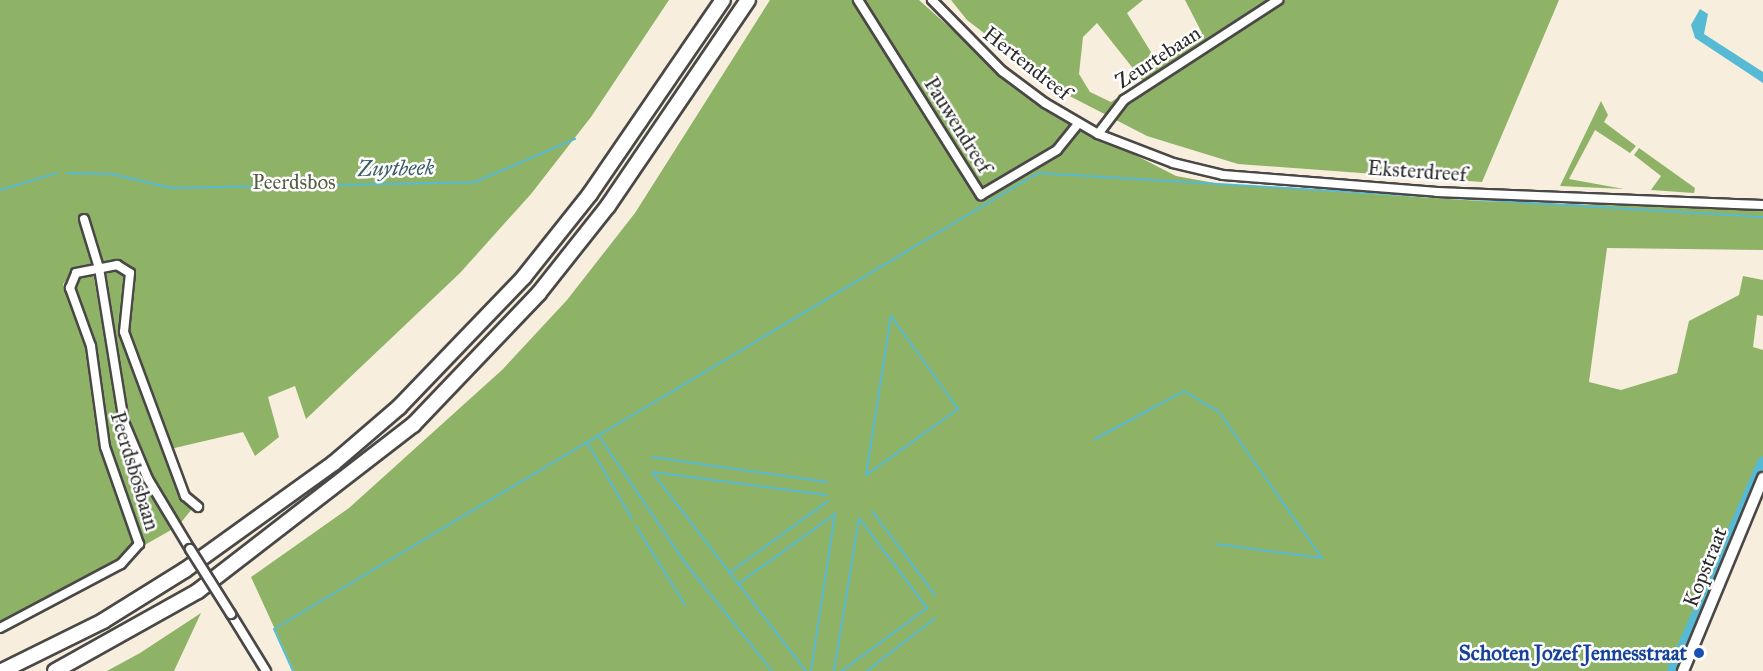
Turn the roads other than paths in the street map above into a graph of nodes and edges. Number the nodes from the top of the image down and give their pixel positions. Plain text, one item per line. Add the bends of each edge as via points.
1 (723, 0) edge
2 (748, 0) edge
3 (858, 0) edge
4 (932, 0) edge
5 (1278, 0) edge
6 (1078, 124) junction
7 (1098, 134) junction
8 (1763, 205) edge
9 (84, 219) dead end
10 (99, 268) junction
11 (1763, 478) edge
12 (198, 507) dead end
13 (0, 628) edge
14 (2, 671) edge
15 (55, 671) edge
16 (267, 671) edge
17 (1683, 671) edge

1 - 14 highway via 583,203 508,295 399,407 299,490 185,570 103,621
2 - 15 highway via 668,124 595,223 539,293 413,425 330,495 198,591
3 - 6 street, Pauwendreef via 981,195 1057,150
4 - 6 street, Hertendreef via 1002,71
5 - 7 street, Zeurtebaan via 1124,100
6 - 7 street, Eksterdreef
7 - 8 street, Eksterdreef via 1173,164 1223,175 1437,192
9 - 10 street, Peerdsbosbaan
10 - 12 street, Peerdsbosbaan via 117,265 130,273 124,332 185,496
10 - 13 street, Peerdsbosbaan via 76,273 70,288 91,346 105,447 139,544 121,564
10 - 16 street, Peerdsbosbaan, bridge via 124,422 148,479
11 - 17 main road, Kopstraat

